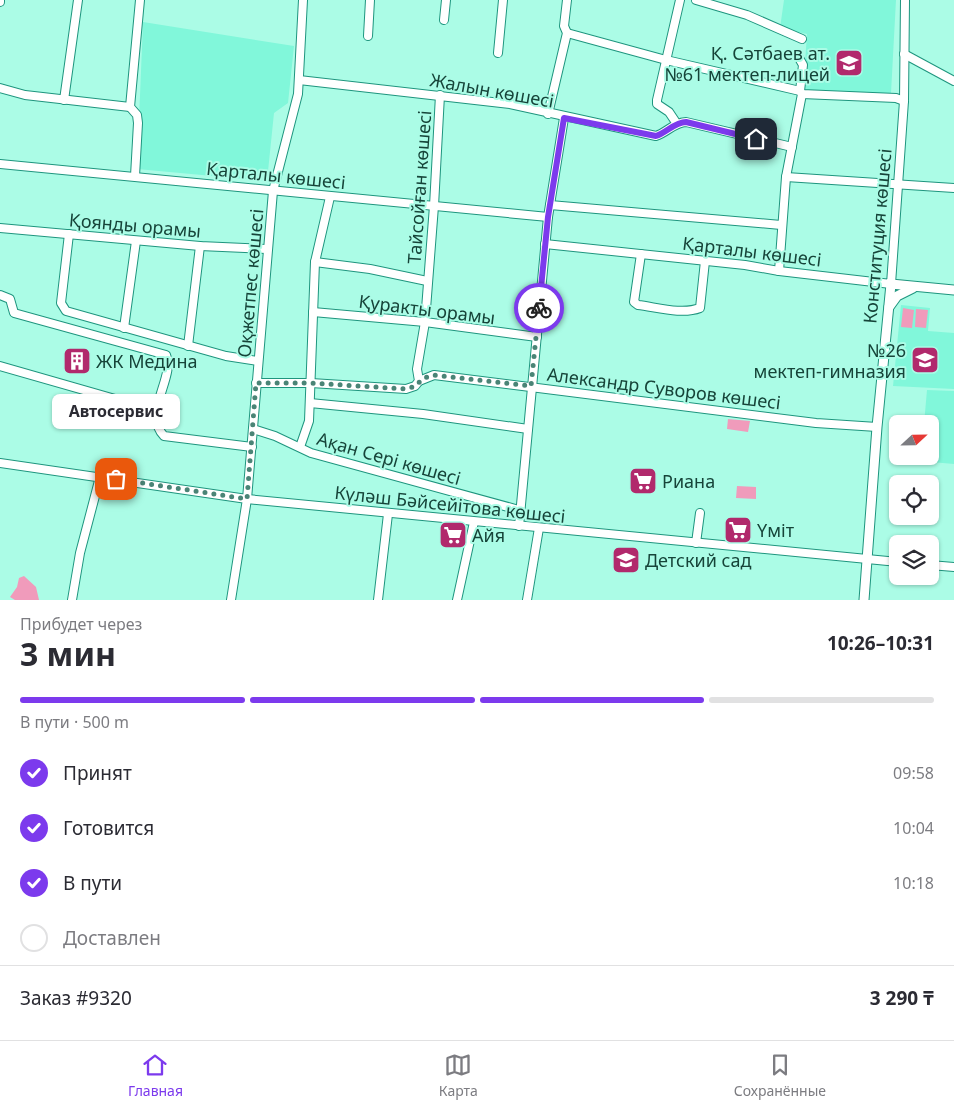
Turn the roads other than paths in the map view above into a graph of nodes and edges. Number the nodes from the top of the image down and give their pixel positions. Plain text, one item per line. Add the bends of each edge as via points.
1 (78, 0) edge
2 (140, 0) edge
3 (303, 0) edge
4 (370, 0) edge
5 (446, 0) edge
6 (503, 0) edge
7 (567, 0) edge
8 (680, 0) edge
9 (696, 0) edge
10 (905, 0) edge
11 (444, 20) dead end
12 (566, 33) junction
13 (368, 36) dead end
14 (802, 39) dead end
15 (498, 53) dead end
16 (904, 54) junction
17 (799, 58) dead end
18 (666, 60) junction
19 (299, 80) junction
20 (954, 81) edge
21 (0, 88) edge
22 (801, 92) junction
23 (440, 95) junction
24 (64, 100) junction
25 (904, 101) junction
26 (130, 107) junction
27 (548, 114) junction
28 (564, 118) junction
29 (677, 124) junction
30 (792, 147) junction
31 (0, 164) edge
32 (135, 176) junction
33 (786, 177) junction
34 (899, 184) junction
35 (954, 188) edge
36 (273, 191) junction
37 (330, 197) junction
38 (550, 205) junction
39 (434, 206) junction
40 (548, 217) junction
41 (781, 225) junction
42 (0, 228) edge
43 (70, 234) junction
44 (136, 241) junction
45 (545, 244) junction
46 (200, 246) junction
47 (267, 249) junction
48 (641, 254) junction
49 (705, 261) junction
50 (315, 262) junction
51 (779, 271) junction
52 (427, 281) junction
53 (891, 284) junction
54 (917, 286) junction
55 (954, 290) edge
56 (0, 295) edge
57 (887, 309) junction
58 (313, 312) junction
59 (425, 322) junction
60 (124, 328) junction
61 (537, 338) junction
62 (188, 346) junction
63 (258, 361) junction
64 (0, 366) edge
65 (256, 383) junction
66 (311, 383) junction
67 (417, 383) junction
68 (531, 386) junction
69 (310, 403) junction
70 (157, 411) junction
71 (877, 427) junction
72 (253, 429) junction
73 (528, 429) junction
74 (252, 447) junction
75 (300, 447) junction
76 (0, 463) edge
77 (100, 477) junction
78 (247, 499) junction
79 (519, 510) junction
80 (700, 513) dead end
81 (388, 514) junction
82 (474, 522) junction
83 (519, 526) junction
84 (539, 528) junction
85 (696, 543) junction
86 (868, 561) junction
87 (889, 562) edge
88 (939, 565) edge
89 (954, 566) edge
90 (72, 600) edge
91 (231, 600) edge
92 (378, 600) edge
93 (457, 600) edge
94 (527, 600) edge
95 (864, 600) edge

1 - 24 street
2 - 26 street
3 - 19 street, Оқжетпес көшесі
4 - 13 street
5 - 11 street
6 - 15 street
7 - 12 street
8 - 18 street
9 - 14 street via 746,15
10 - 16 street, Конституция көшесі
12 - 18 street
12 - 27 street
16 - 20 street
16 - 25 street, Конституция көшесі
17 - 22 street via 803,65
18 - 22 street
18 - 29 street via 657,104 669,112
19 - 23 street, Жалын көшесі
19 - 36 street, Оқжетпес көшесі via 296,106
21 - 24 street
22 - 25 street
22 - 30 street
23 - 27 street, Жалын көшесі via 510,104
23 - 39 street, Тайсойған көшесі
24 - 26 street
25 - 34 street, Конституция көшесі
26 - 32 street via 137,114 138,123
27 - 28 street, Жалын көшесі
28 - 29 street, Жалын көшесі via 656,136
28 - 38 street
29 - 30 street via 686,122
30 - 33 street
31 - 32 street, Қарталы көшесі
32 - 36 street, Қарталы көшесі
33 - 34 street
33 - 41 street
34 - 35 street
34 - 53 street, Конституция көшесі
36 - 37 street, Қарталы көшесі
36 - 47 street, Оқжетпес көшесі
37 - 39 street, Қарталы көшесі
37 - 50 street
38 - 40 street
38 - 41 street
39 - 40 street, Қарталы көшесі
39 - 52 street, Тайсойған көшесі
40 - 45 street
41 - 51 street
42 - 43 street, Қоянды орамы
43 - 44 street, Қоянды орамы
43 - 60 street via 62,303 68,312
44 - 46 street, Қоянды орамы
44 - 60 street
45 - 48 street, Қарталы көшесі
45 - 61 street
46 - 47 street, Қоянды орамы
46 - 62 street
47 - 63 street, Оқжетпес көшесі
48 - 49 street, Қарталы көшесі
48 - 49 street via 634,302 671,309 700,308
49 - 51 street, Қарталы көшесі
50 - 52 street, Тайсойған көшесі
50 - 58 street
51 - 53 street, Қарталы көшесі
52 - 59 street, Тайсойған көшесі
53 - 54 main road, Қарталы көшесі
53 - 57 main road, Конституция көшесі
54 - 55 main road, Қарталы көшесі
54 - 57 main road via 897,296
56 - 70 street via 10,299 14,313 166,355
57 - 71 main road, Конституция көшесі
58 - 59 street, Қуракты орамы
58 - 66 street
59 - 61 street, Қуракты орамы
59 - 67 street, Тайсойған көшесі
60 - 62 street
61 - 68 street
62 - 63 street
63 - 65 street, Оқжетпес көшесі
64 - 70 street
65 - 66 street, Александр Суворов көшесі
65 - 72 street, Оқжетпес көшесі
66 - 67 street, Александр Суворов көшесі via 406,389
66 - 69 street
67 - 68 street, Александр Суворов көшесі via 434,375
68 - 71 street, Александр Суворов көшесі via 816,423
68 - 73 street
69 - 73 street
69 - 75 street via 309,421
70 - 74 street via 157,424 168,438
71 - 86 main road, Конституция көшесі
72 - 74 street, Оқжетпес көшесі
72 - 75 street, Ақан Сері көшесі
73 - 79 street
74 - 78 street, Оқжетпес көшесі
75 - 79 street, Ақан Сері көшесі via 311,453
76 - 77 street, Күләш Бәйсейітова көшесі
77 - 78 street, Күләш Бәйсейітова көшесі
77 - 90 street via 80,553
78 - 81 street, Күләш Бәйсейітова көшесі
78 - 91 street, Оқжетпес көшесі
79 - 83 street
80 - 85 street
81 - 82 street, Күләш Бәйсейітова көшесі
81 - 92 street
82 - 83 street, Күләш Бәйсейітова көшесі
82 - 93 street
83 - 84 street, Күләш Бәйсейітова көшесі
84 - 85 street, Күләш Бәйсейітова көшесі
84 - 94 street
85 - 86 street, Күләш Бәйсейітова көшесі
86 - 87 street, Күләш Бәйсейітова көшесі
86 - 95 main road, Конституция көшесі
88 - 89 street

